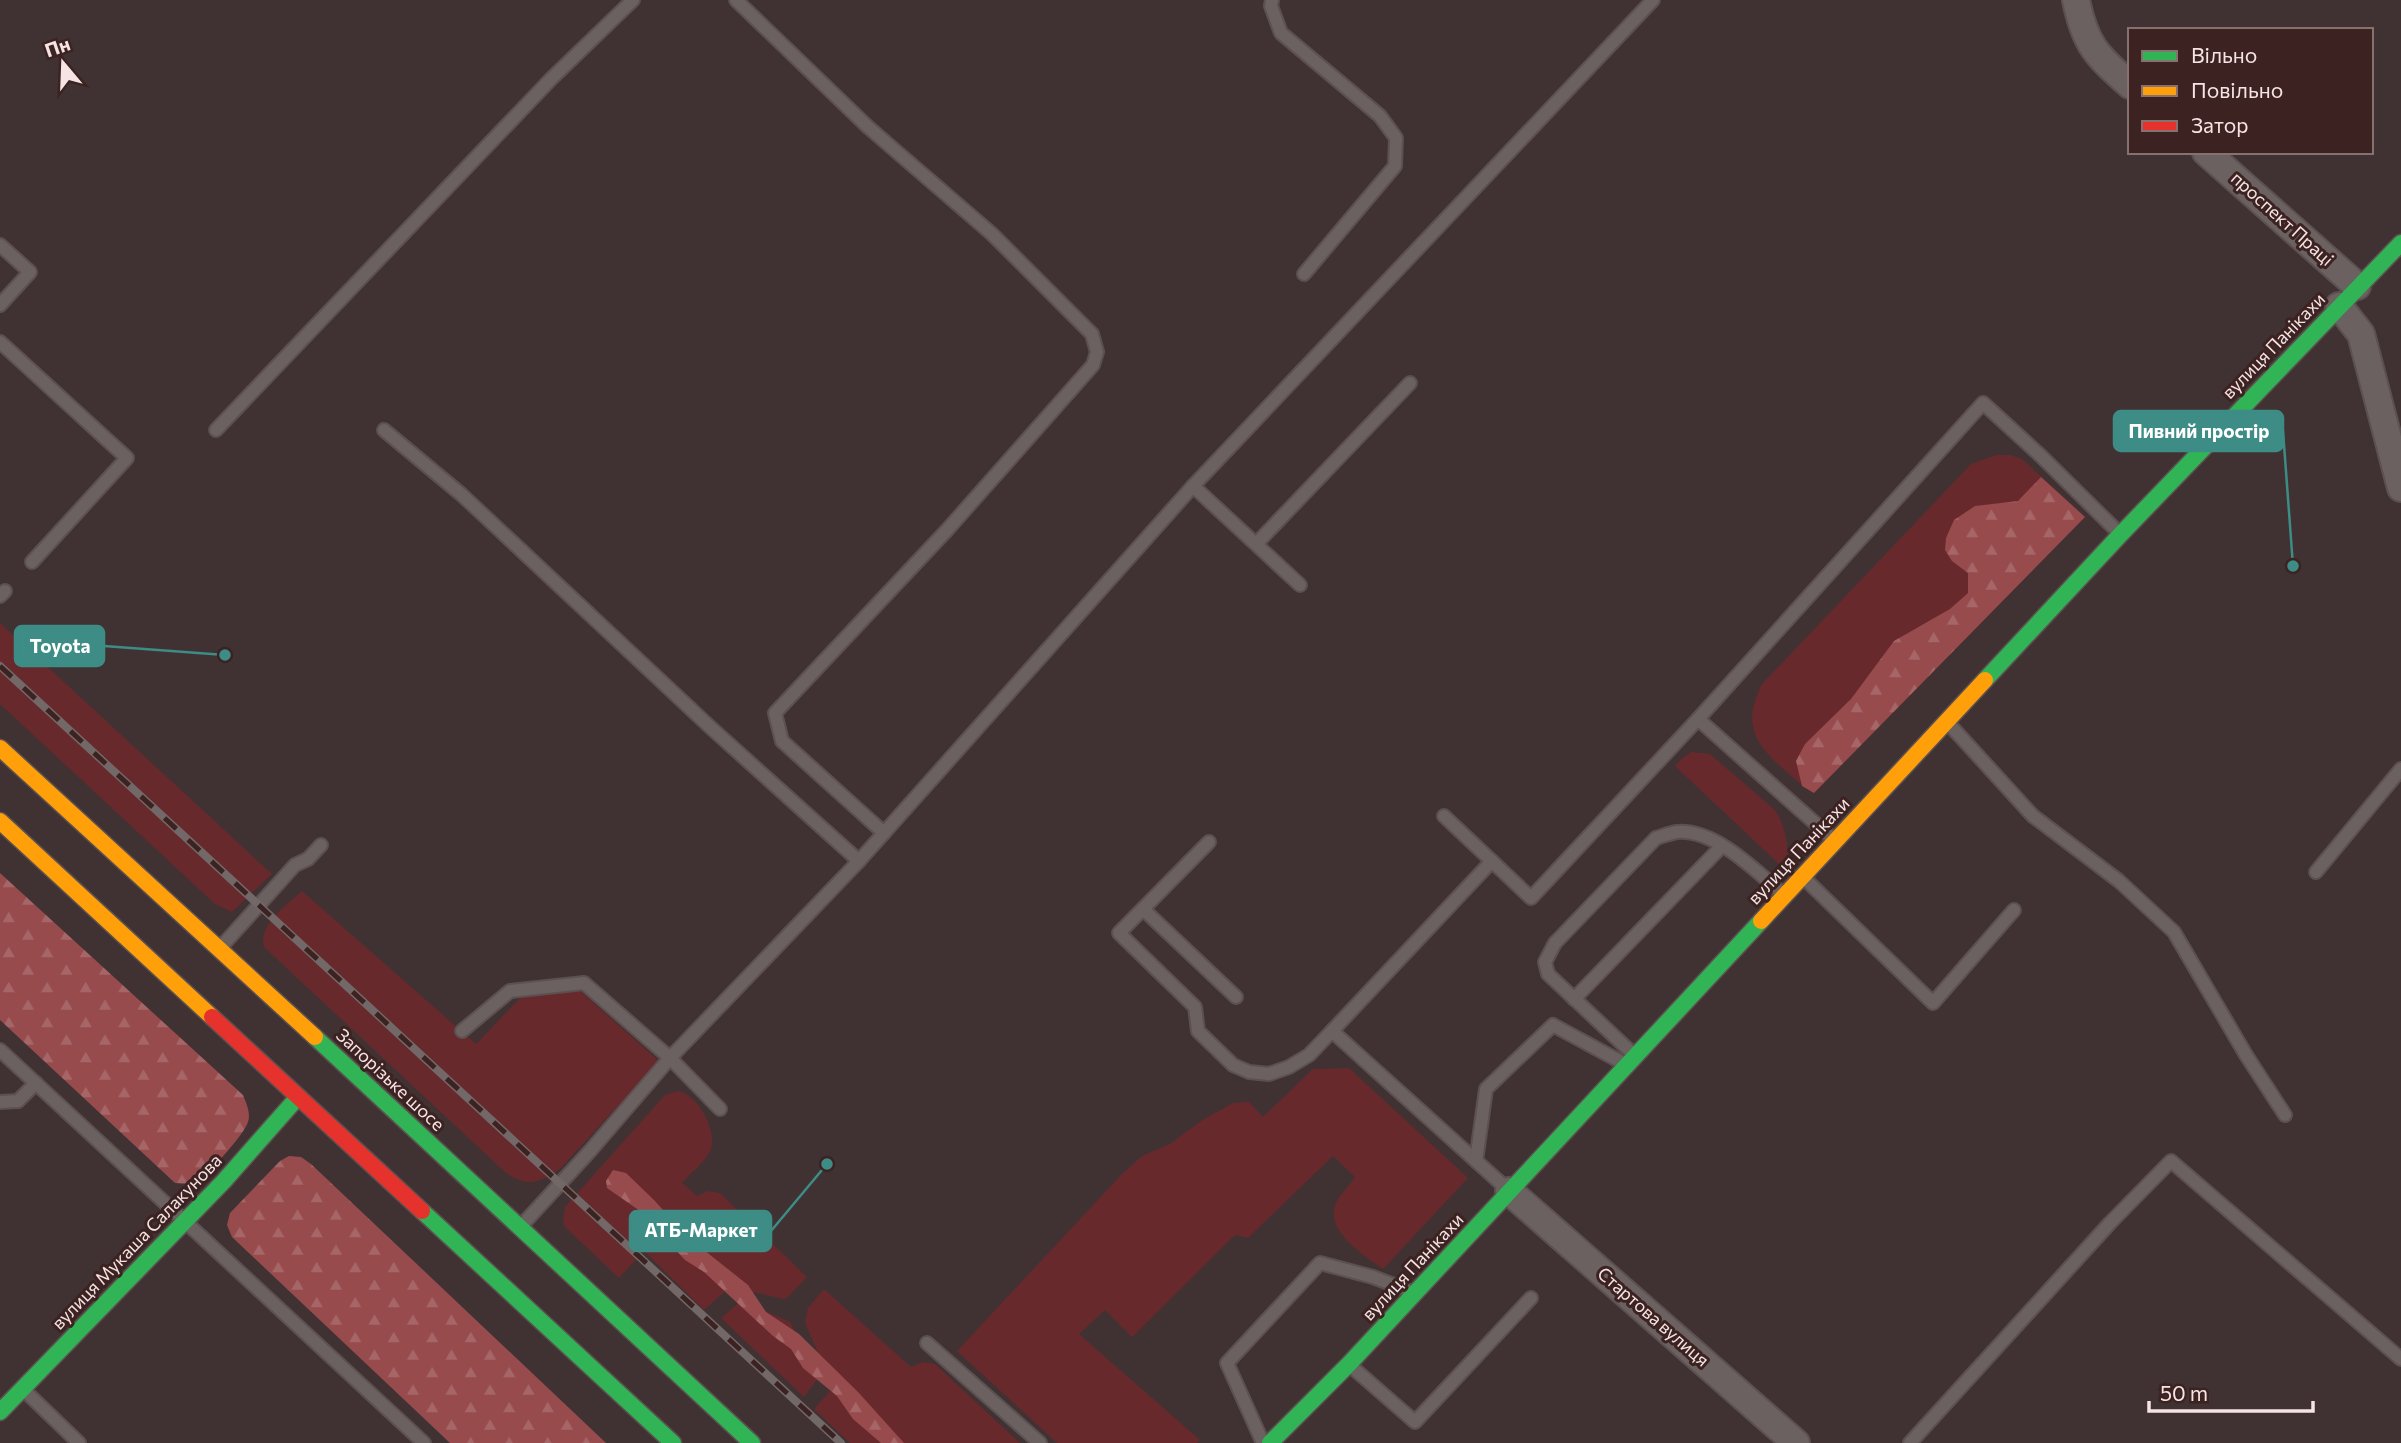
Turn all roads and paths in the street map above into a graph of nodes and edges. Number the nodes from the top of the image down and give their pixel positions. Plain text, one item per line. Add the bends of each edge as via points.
1 (632, 0) edge
2 (736, 0) edge
3 (1272, 0) edge
4 (1653, 0) edge
5 (2076, 0) edge
6 (2128, 83) edge
7 (2208, 154) edge
8 (2401, 243) edge
9 (0, 244) edge
10 (1304, 274) dead end
11 (2357, 286) junction
12 (0, 305) edge
13 (2339, 306) junction
14 (0, 342) edge
15 (1410, 383) dead end
16 (216, 430) dead end
17 (384, 430) dead end
18 (1194, 486) junction
19 (2401, 488) edge
20 (2120, 535) junction
21 (1257, 543) junction
22 (32, 562) dead end
23 (1300, 584) dead end
24 (1698, 719) junction
25 (1947, 722) junction
26 (0, 748) edge
27 (2401, 769) edge
28 (1444, 816) dead end
29 (0, 821) edge
30 (884, 833) junction
31 (1836, 841) junction
32 (1209, 842) dead end
33 (321, 845) dead end
34 (1723, 846) junction
35 (859, 861) junction
36 (1492, 861) junction
37 (2316, 872) dead end
38 (1802, 877) junction
39 (1784, 895) junction
40 (1143, 909) junction
41 (2014, 910) dead end
42 (218, 950) junction
43 (1236, 997) dead end
44 (1574, 999) junction
45 (463, 1031) dead end
46 (1332, 1031) junction
47 (0, 1049) edge
48 (670, 1058) junction
49 (1631, 1060) junction
50 (36, 1083) junction
51 (298, 1097) junction
52 (0, 1102) edge
53 (720, 1109) dead end
54 (2285, 1115) dead end
55 (1476, 1161) junction
56 (1509, 1191) junction
57 (186, 1220) junction
58 (520, 1227) junction
59 (1415, 1293) junction
60 (1531, 1298) dead end
61 (927, 1343) dead end
62 (2401, 1359) edge
63 (1349, 1364) junction
64 (22, 1389) junction
65 (0, 1412) edge
66 (79, 1443) edge
67 (424, 1443) edge
68 (673, 1443) edge
69 (752, 1443) edge
70 (1040, 1443) edge
71 (1263, 1443) edge
72 (1270, 1443) edge
73 (1796, 1443) edge
74 (1909, 1443) edge

1 - 16 lane
2 - 30 lane via 868,127 992,234 1092,334 1097,352 1093,365 948,529 775,713 782,741
3 - 10 lane via 1281,33 1380,116 1396,138 1395,166
4 - 18 lane
5 - 6 street via 2086,37 2098,57
7 - 11 street, проспект Праці
8 - 11 street, вулиця Панікахи
9 - 12 lane via 30,272
11 - 13 street, вулиця Панікахи
13 - 19 street via 2361,334
13 - 20 street, вулиця Панікахи
14 - 22 lane via 127,458
15 - 21 lane
17 - 35 lane via 462,495
18 - 21 lane
18 - 30 lane
20 - 24 lane via 1983,403
20 - 25 street, вулиця Панікахи
21 - 23 lane
24 - 31 lane
24 - 36 lane via 1531,898
25 - 31 street, вулиця Панікахи
25 - 54 lane via 2033,816 2119,881 2174,932
26 - 42 street, Запорізьке шосе
27 - 37 lane
28 - 36 lane
29 - 51 street
30 - 35 lane
31 - 38 street, вулиця Панікахи
32 - 40 lane
33 - 42 lane via 295,865
34 - 39 lane
34 - 44 lane
34 - 44 lane via 1679,832 1656,838 1555,943 1545,962 1548,974
35 - 48 lane
36 - 46 lane
38 - 39 street, вулиця Панікахи
38 - 41 lane via 1933,1003
39 - 49 street, вулиця Панікахи
40 - 43 lane
40 - 46 lane via 1119,933 1195,1007 1198,1031 1233,1065 1269,1074 1310,1055
42 - 58 street, Запорізьке шосе
44 - 49 lane
45 - 48 lane via 510,991 584,983
46 - 55 lane
47 - 50 lane
48 - 53 lane
48 - 58 lane
49 - 55 lane via 1553,1025 1486,1089
49 - 56 street, вулиця Панікахи
50 - 52 lane via 18,1101
50 - 57 lane
51 - 57 street, вулиця Мукаша Салакунова
51 - 68 street
55 - 56 lane
56 - 59 street, вулиця Панікахи
56 - 73 street, Стартова вулиця
57 - 64 street, вулиця Мукаша Салакунова
57 - 67 lane
58 - 69 street, Запорізьке шосе
59 - 63 street, вулиця Панікахи
59 - 71 lane via 1320,1263 1227,1363
60 - 63 lane via 1415,1422
61 - 70 lane
62 - 74 lane via 2171,1161
63 - 72 street, вулиця Панікахи
64 - 65 street, вулиця Мукаша Салакунова
64 - 66 lane

